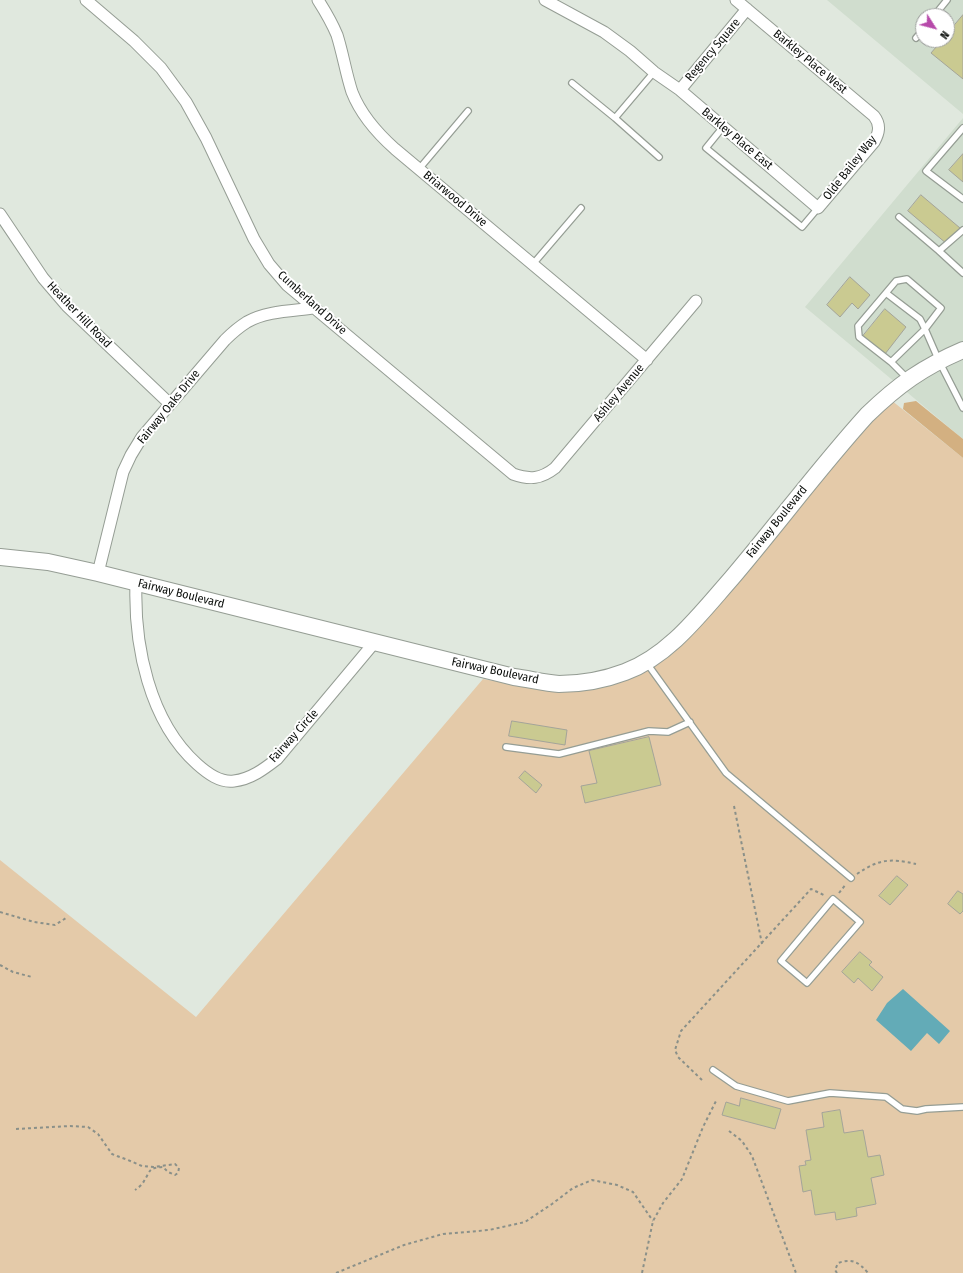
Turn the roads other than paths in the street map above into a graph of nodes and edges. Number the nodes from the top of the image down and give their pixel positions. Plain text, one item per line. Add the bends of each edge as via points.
1 (86, 0) edge
2 (318, 0) edge
3 (545, 0) edge
4 (736, 0) edge
5 (947, 0) edge
6 (940, 8) edge
7 (747, 9) junction
8 (654, 72) junction
9 (572, 83) dead end
10 (680, 90) junction
11 (468, 111) dead end
12 (614, 118) junction
13 (723, 127) junction
14 (879, 127) joint
15 (963, 128) edge
16 (659, 157) dead end
17 (419, 169) junction
18 (963, 199) edge
19 (581, 208) dead end
20 (818, 208) junction
21 (0, 214) edge
22 (899, 217) dead end
23 (963, 230) edge
24 (939, 251) junction
25 (533, 264) junction
26 (963, 273) edge
27 (886, 293) junction
28 (696, 301) dead end
29 (314, 308) junction
30 (925, 329) junction
31 (963, 350) edge
32 (647, 360) junction
33 (939, 361) junction
34 (891, 362) junction
35 (908, 379) junction
36 (170, 404) junction
37 (963, 408) edge
38 (536, 478) joint
39 (0, 557) edge
40 (98, 573) junction
41 (136, 584) junction
42 (374, 643) junction
43 (646, 662) junction
44 (690, 722) junction
45 (506, 747) dead end
46 (851, 878) road end
47 (833, 899) joint
48 (713, 1070) dead end
49 (963, 1107) edge

1 - 29 street, Cumberland Drive via 161,68 186,102 206,138 254,239 269,264 287,285
2 - 17 street, Briarwood Drive via 336,34 352,92 362,112 385,140
3 - 8 street, Barkley Place East via 604,32
4 - 7 street, Barkley Place West
5 - 6 lane
7 - 10 street, Regency Square
7 - 14 street, Barkley Place West via 874,116
8 - 10 street, Barkley Place East
8 - 12 lane
9 - 12 lane
10 - 13 street, Barkley Place East
11 - 17 lane
12 - 16 lane
13 - 20 street, Barkley Place East
13 - 20 lane via 706,148 802,227
14 - 20 street, Olde Bailey Way via 874,142
15 - 18 lane via 926,171
17 - 25 street, Briarwood Drive
19 - 25 lane
21 - 36 street, Heather Hill Road via 43,278 67,306
22 - 24 lane
23 - 24 lane
24 - 26 lane
25 - 32 street, Briarwood Drive
27 - 30 lane via 920,319
27 - 30 lane via 896,281 907,279 941,308
27 - 34 lane via 858,326 859,336
28 - 32 street, Ashley Avenue
29 - 36 street, Fairway Oaks Drive via 276,313 248,321 225,340
29 - 38 street, Cumberland Drive via 507,470 520,477
30 - 33 lane
30 - 34 lane
31 - 33 street, Fairway Boulevard
32 - 38 street, Ashley Avenue via 560,463 549,473
33 - 35 street, Fairway Boulevard
33 - 37 lane
34 - 35 lane
35 - 43 street, Fairway Boulevard via 887,395 847,437 753,553 682,633
36 - 40 street, Fairway Oaks Drive via 142,437 123,472
39 - 40 street, Fairway Boulevard via 48,562
40 - 41 street, Fairway Boulevard
41 - 42 street, Fairway Boulevard
41 - 42 street, Fairway Circle via 135,600 141,652 160,714 190,758 222,781 246,778 277,758
42 - 43 street, Fairway Boulevard via 505,676 558,684 604,678
43 - 44 lane
44 - 45 lane via 668,732 649,730 559,754
44 - 46 lane via 726,772
47 - 47 lane via 781,961 807,983 860,922
48 - 49 lane via 736,1086 788,1101 830,1093 886,1097 902,1109

